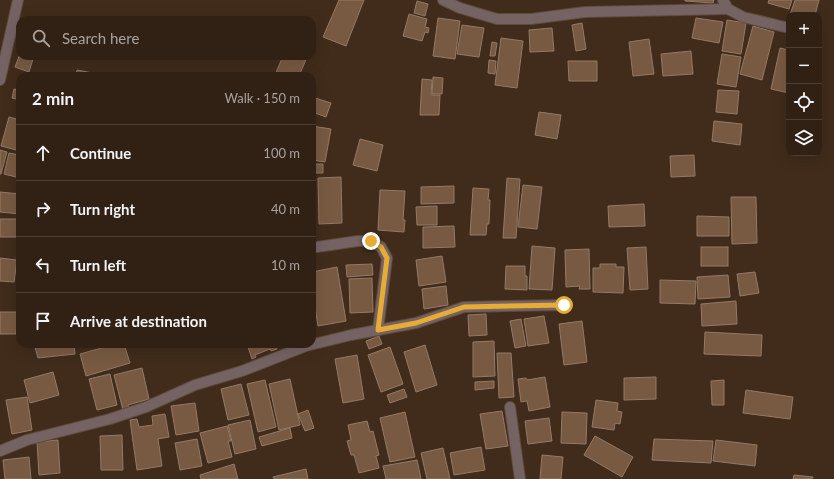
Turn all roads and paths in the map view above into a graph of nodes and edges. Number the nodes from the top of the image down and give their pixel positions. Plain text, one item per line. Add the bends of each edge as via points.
1 (18, 0) edge
2 (443, 0) edge
3 (723, 0) edge
4 (728, 9) junction
5 (786, 27) edge
6 (0, 80) edge
7 (317, 247) dead end
8 (564, 305) dead end
9 (378, 330) junction
10 (316, 344) edge
11 (301, 348) edge
12 (510, 407) dead end
13 (0, 451) edge
14 (520, 479) edge

1 - 6 street
2 - 4 street via 497,19 531,19 585,12
3 - 4 street
4 - 5 street via 743,17
7 - 9 street via 371,241 381,247 387,258
8 - 9 street via 464,307 416,323
9 - 10 street
11 - 13 street via 242,371 195,385 146,407 110,419 26,440
12 - 14 street

